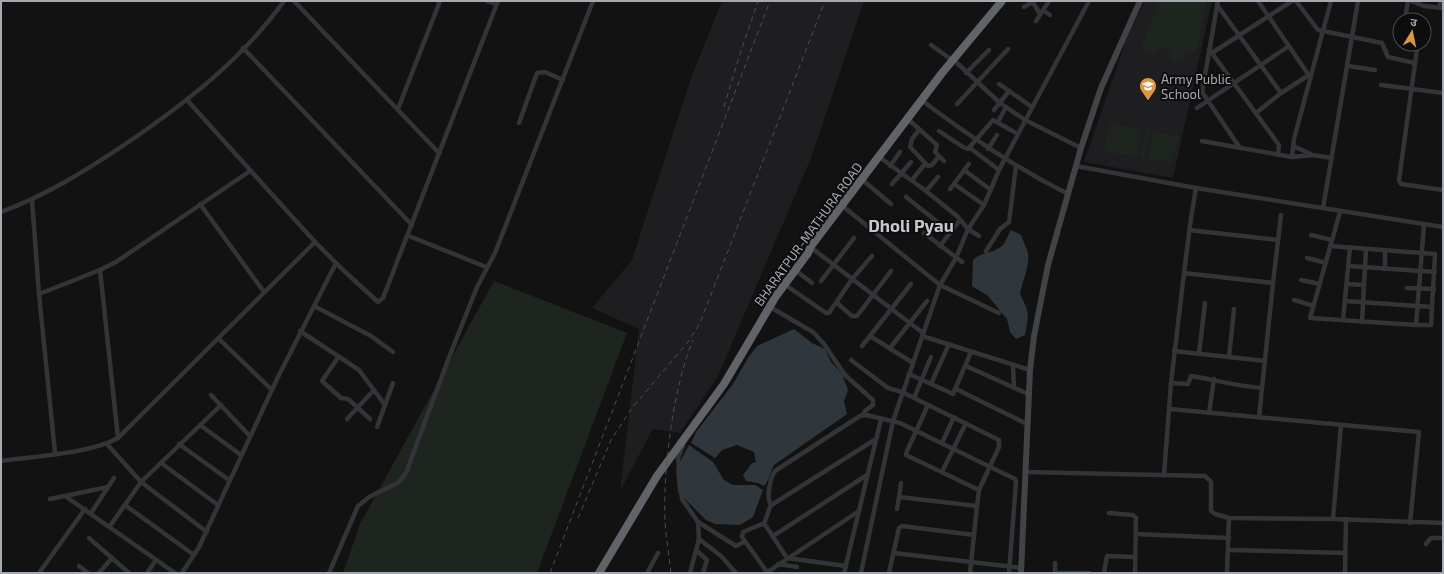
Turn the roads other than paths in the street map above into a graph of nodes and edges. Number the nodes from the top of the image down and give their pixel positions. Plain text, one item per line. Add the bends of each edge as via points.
1 (284, 1) edge
2 (294, 1) edge
3 (440, 1) edge
4 (487, 1) edge
5 (593, 1) edge
6 (1002, 1) edge
7 (1007, 1) edge
8 (1033, 1) edge
9 (1049, 1) edge
10 (1089, 1) edge
11 (1140, 1) edge
12 (1258, 1) edge
13 (1292, 1) edge
14 (1296, 1) edge
15 (1331, 1) edge
16 (1358, 1) edge
17 (1409, 1) edge
18 (1441, 1) edge
19 (498, 2) edge
20 (1218, 3) edge
21 (1024, 7) dead end
22 (1441, 8) edge
23 (1042, 12) junction
24 (1407, 12) edge
25 (1050, 15) dead end
26 (1269, 17) junction
27 (1036, 21) dead end
28 (1324, 32) junction
29 (1241, 35) junction
30 (1353, 37) junction
31 (932, 45) dead end
32 (1289, 46) junction
33 (243, 48) junction
34 (1008, 49) dead end
35 (989, 50) dead end
36 (1211, 51) junction
37 (1416, 52) edge
38 (954, 61) junction
39 (1415, 63) junction
40 (1262, 64) junction
41 (1348, 66) junction
42 (1375, 70) dead end
43 (966, 73) junction
44 (943, 75) junction
45 (1310, 76) junction
46 (563, 80) junction
47 (977, 83) junction
48 (1235, 83) junction
49 (999, 84) dead end
50 (1381, 85) dead end
51 (1411, 89) junction
52 (1009, 91) junction
53 (1281, 93) junction
54 (1443, 93) edge
55 (187, 100) junction
56 (1208, 101) junction
57 (924, 102) junction
58 (1000, 103) junction
59 (957, 104) dead end
60 (1006, 107) junction
61 (1032, 107) junction
62 (1197, 108) dead end
63 (398, 109) junction
64 (994, 110) dead end
65 (1256, 113) junction
66 (1025, 120) junction
67 (910, 121) junction
68 (998, 122) junction
69 (519, 123) dead end
70 (902, 129) junction
71 (919, 130) junction
72 (939, 131) dead end
73 (1018, 134) junction
74 (997, 135) dead end
75 (975, 140) junction
76 (1202, 141) dead end
77 (1293, 146) junction
78 (970, 148) junction
79 (1081, 148) junction
80 (1240, 148) junction
81 (988, 149) junction
82 (900, 152) dead end
83 (439, 153) junction
84 (1278, 155) junction
85 (1313, 155) junction
86 (939, 156) junction
87 (1292, 157) junction
88 (1332, 158) junction
89 (882, 159) junction
90 (1005, 159) junction
91 (944, 161) dead end
92 (911, 162) dead end
93 (925, 164) junction
94 (969, 164) dead end
95 (890, 166) junction
96 (1016, 166) junction
97 (1076, 166) junction
98 (964, 170) junction
99 (999, 170) junction
100 (250, 171) junction
101 (902, 173) junction
102 (938, 177) dead end
103 (912, 180) junction
104 (865, 182) junction
105 (892, 184) dead end
106 (954, 184) junction
107 (1196, 188) junction
108 (950, 189) dead end
109 (991, 190) junction
110 (1443, 190) edge
111 (926, 191) junction
112 (1068, 194) junction
113 (906, 197) dead end
114 (32, 200) junction
115 (200, 204) junction
116 (891, 204) dead end
117 (984, 205) junction
118 (845, 208) junction
119 (1323, 208) junction
120 (1, 212) edge
121 (1340, 212) junction
122 (1281, 215) dead end
123 (960, 220) junction
124 (412, 225) junction
125 (1424, 225) junction
126 (1443, 227) edge
127 (968, 229) junction
128 (1189, 230) junction
129 (950, 232) junction
130 (924, 233) dead end
131 (409, 236) junction
132 (979, 236) dead end
133 (1311, 236) dead end
134 (854, 238) dead end
135 (1278, 240) junction
136 (1332, 240) junction
137 (315, 242) junction
138 (940, 246) junction
139 (1330, 246) junction
140 (1350, 247) junction
141 (1366, 249) junction
142 (1386, 250) junction
143 (811, 251) junction
144 (986, 251) dead end
145 (1421, 253) junction
146 (872, 256) dead end
147 (956, 258) junction
148 (1307, 258) dead end
149 (962, 262) dead end
150 (336, 263) junction
151 (1326, 263) junction
152 (834, 265) junction
153 (1348, 266) junction
154 (486, 267) junction
155 (1365, 268) junction
156 (1385, 269) junction
157 (100, 270) junction
158 (795, 270) junction
159 (891, 271) dead end
160 (1420, 271) junction
161 (1435, 272) junction
162 (1184, 273) junction
163 (852, 279) junction
164 (1301, 280) dead end
165 (821, 282) dead end
166 (812, 283) dead end
167 (1273, 283) junction
168 (784, 284) junction
169 (911, 284) dead end
170 (1320, 284) junction
171 (1347, 284) junction
172 (940, 285) junction
173 (1364, 285) junction
174 (1407, 288) dead end
175 (1419, 289) junction
176 (1434, 289) junction
177 (264, 292) junction
178 (39, 294) junction
179 (872, 294) junction
180 (1294, 300) dead end
181 (1345, 301) junction
182 (927, 302) dead end
183 (1363, 302) junction
184 (837, 303) junction
185 (1205, 303) dead end
186 (314, 306) junction
187 (1314, 306) junction
188 (770, 307) junction
189 (1417, 307) junction
190 (1432, 307) junction
191 (891, 309) junction
192 (1234, 309) dead end
193 (999, 313) dead end
194 (1344, 320) junction
195 (1362, 322) junction
196 (910, 323) junction
197 (1416, 325) junction
198 (300, 331) junction
199 (922, 334) junction
200 (870, 336) junction
201 (219, 339) junction
202 (948, 344) junction
203 (862, 346) dead end
204 (890, 348) junction
205 (1174, 351) junction
206 (393, 352) dead end
207 (972, 352) junction
208 (1199, 354) junction
209 (339, 356) junction
210 (931, 356) dead end
211 (1229, 357) junction
212 (851, 360) dead end
213 (1265, 361) junction
214 (913, 362) junction
215 (966, 366) junction
216 (1013, 366) junction
217 (1030, 370) junction
218 (908, 374) junction
219 (921, 379) junction
220 (1214, 380) junction
221 (393, 383) dead end
222 (1171, 383) junction
223 (931, 384) junction
224 (1014, 388) junction
225 (1262, 388) junction
226 (956, 389) junction
227 (272, 390) junction
228 (374, 390) junction
229 (902, 392) junction
230 (1028, 394) junction
231 (211, 395) dead end
232 (914, 398) junction
233 (221, 405) junction
234 (385, 405) junction
235 (928, 405) junction
236 (357, 408) junction
237 (1170, 409) junction
238 (1209, 413) junction
239 (863, 415) junction
240 (954, 417) junction
241 (1259, 417) junction
242 (347, 418) dead end
243 (370, 419) dead end
244 (881, 419) junction
245 (893, 421) junction
246 (966, 423) junction
247 (1027, 424) junction
248 (200, 425) junction
249 (1341, 425) junction
250 (377, 427) dead end
251 (917, 430) junction
252 (688, 432) junction
253 (250, 436) junction
254 (118, 438) junction
255 (876, 439) junction
256 (942, 443) junction
257 (107, 444) junction
258 (179, 444) junction
259 (954, 449) junction
260 (55, 453) junction
261 (241, 454) junction
262 (1, 461) edge
263 (161, 464) junction
264 (990, 466) junction
265 (942, 472) junction
266 (1025, 472) junction
267 (867, 475) junction
268 (1164, 475) junction
269 (114, 478) dead end
270 (229, 480) junction
271 (1016, 480) junction
272 (141, 482) junction
273 (1025, 482) junction
274 (901, 483) dead end
275 (108, 487) junction
276 (979, 490) junction
277 (65, 496) junction
278 (899, 498) junction
279 (50, 499) dead end
280 (125, 505) junction
281 (771, 505) junction
282 (218, 506) junction
283 (977, 506) junction
284 (85, 509) junction
285 (897, 509) dead end
286 (859, 511) junction
287 (90, 513) junction
288 (1109, 513) dead end
289 (1229, 518) junction
290 (1333, 519) junction
291 (1346, 519) junction
292 (698, 522) junction
293 (1410, 523) junction
294 (1443, 523) edge
295 (764, 524) junction
296 (110, 526) junction
297 (207, 532) junction
298 (974, 534) junction
299 (1136, 534) junction
300 (773, 536) junction
301 (89, 538) dead end
302 (1229, 538) junction
303 (1443, 538) edge
304 (698, 539) junction
305 (744, 542) junction
306 (1426, 544) dead end
307 (696, 550) junction
308 (1229, 550) junction
309 (658, 553) dead end
310 (894, 554) junction
311 (1345, 554) junction
312 (194, 555) junction
313 (1135, 557) junction
314 (112, 558) junction
315 (787, 558) junction
316 (156, 560) junction
317 (1055, 563) dead end
318 (778, 564) junction
319 (970, 564) junction
320 (79, 566) dead end
321 (846, 566) junction
322 (798, 567) dead end
323 (1009, 567) junction
324 (1022, 570) edge
325 (766, 572) edge
326 (39, 573) edge
327 (88, 573) edge
328 (99, 573) edge
329 (129, 573) edge
330 (147, 573) edge
331 (174, 573) edge
332 (182, 573) edge
333 (329, 573) edge
334 (599, 573) edge
335 (646, 573) edge
336 (690, 573) edge
337 (703, 573) edge
338 (736, 573) edge
339 (844, 573) edge
340 (862, 573) edge
341 (889, 573) edge
342 (970, 573) edge
343 (1009, 573) edge
344 (1055, 573) edge
345 (1089, 573) edge
346 (1104, 573) edge
347 (1135, 573) edge
348 (1228, 573) edge
349 (1345, 573) edge

1 - 33 street
2 - 63 street
3 - 63 street
4 - 19 street
5 - 46 street
6 - 38 highway, BHARATPUR-MATHURA ROAD
7 - 38 highway, BHARATPUR-MATHURA ROAD
8 - 21 street
8 - 23 street
9 - 23 street
10 - 61 street
11 - 79 street via 1101,88
12 - 26 street
13 - 26 street
14 - 28 street via 1316,28
15 - 28 street
16 - 30 street
17 - 22 street
17 - 24 street
18 - 22 street
19 - 83 street
20 - 29 street
20 - 36 street
23 - 25 street
23 - 27 street
26 - 29 street
26 - 32 street
28 - 30 street
28 - 45 street
29 - 36 street
29 - 40 street
30 - 39 street via 1382,43 1388,57
30 - 41 street
31 - 38 street
32 - 40 street
32 - 45 street
33 - 55 street
33 - 124 street
34 - 47 street
35 - 43 street
36 - 48 street
36 - 56 street via 1202,89
37 - 39 street
38 - 43 street
38 - 44 highway, BHARATPUR-MATHURA ROAD
39 - 51 street
40 - 48 street
40 - 53 street
41 - 42 street
41 - 88 street
43 - 47 street
44 - 57 highway, BHARATPUR-MATHURA ROAD
44 - 70 highway, BHARATPUR-MATHURA ROAD
45 - 53 street
45 - 77 street
46 - 69 street via 545,72 537,73
46 - 154 street via 495,253
47 - 58 street
47 - 59 street
48 - 56 street
48 - 65 street
49 - 52 street
50 - 51 street
51 - 54 street
51 - 110 street via 1399,180 1401,184
52 - 58 street
52 - 61 street
53 - 65 street
55 - 100 street
55 - 114 street via 82,172
56 - 62 street
56 - 80 street
57 - 67 highway, BHARATPUR-MATHURA ROAD
57 - 75 street
58 - 60 street
58 - 64 street
60 - 66 street
60 - 68 street
61 - 66 street
63 - 83 street
65 - 84 street via 1279,145
66 - 73 street
66 - 79 street
67 - 70 highway, BHARATPUR-MATHURA ROAD
67 - 71 street
68 - 73 street
68 - 75 street via 992,120
70 - 89 highway, BHARATPUR-MATHURA ROAD
70 - 143 highway, BHARATPUR-MATHURA ROAD via 811,246
71 - 86 street via 937,145 935,152
71 - 93 street via 910,147
72 - 78 street via 963,147
73 - 90 street
74 - 81 street
75 - 78 street
75 - 81 street
76 - 80 street
77 - 85 street
77 - 87 street
78 - 99 street
79 - 97 street
80 - 84 street
81 - 90 street
82 - 95 street
83 - 124 street
84 - 87 street
85 - 87 street
85 - 88 street
86 - 91 street
86 - 93 street via 931,166
88 - 119 street
89 - 95 street
89 - 104 highway, BHARATPUR-MATHURA ROAD
90 - 96 street
90 - 99 street
92 - 101 street
93 - 103 street
94 - 98 street
95 - 101 street
96 - 112 street
96 - 144 street via 1009,222 1000,228
97 - 107 street
97 - 112 street
98 - 106 street
98 - 109 street
99 - 109 street
100 - 115 street
100 - 137 street
101 - 103 street
101 - 105 street
102 - 111 street
103 - 111 street
104 - 116 street
104 - 118 highway, BHARATPUR-MATHURA ROAD
106 - 108 street
106 - 117 street
107 - 119 street
107 - 128 street
109 - 117 street
111 - 123 street
112 - 217 street via 1048,265
113 - 129 street
114 - 120 street
114 - 178 street
115 - 157 street via 122,258
115 - 177 street
117 - 127 street
118 - 143 highway, BHARATPUR-MATHURA ROAD
118 - 172 street
119 - 121 street
121 - 125 street
121 - 136 street
122 - 135 street
123 - 127 street
123 - 129 street
124 - 131 street
125 - 126 street
125 - 145 street
127 - 132 street
127 - 147 street
128 - 135 street
128 - 162 street
129 - 138 street
130 - 138 street
131 - 150 street via 383,298 378,302
131 - 154 street
133 - 136 street
134 - 152 street
135 - 167 street
136 - 139 street
137 - 150 street
137 - 177 street
138 - 147 street
139 - 140 street
139 - 151 street
140 - 141 street
140 - 153 street
141 - 142 street
141 - 155 street
142 - 145 street
142 - 156 street
143 - 152 street
143 - 158 highway, BHARATPUR-MATHURA ROAD
145 - 160 street
145 - 161 street via 1436,254
146 - 163 street
147 - 149 street
147 - 172 street
148 - 151 street
150 - 186 street
151 - 170 street
152 - 163 street
152 - 165 street
153 - 155 street
153 - 171 street
154 - 333 street via 406,473 398,482 369,497 358,506
155 - 156 street
155 - 173 street
156 - 160 street
157 - 178 street
157 - 254 street
158 - 166 street
158 - 168 highway, BHARATPUR-MATHURA ROAD
159 - 179 street
160 - 161 street
160 - 175 street
161 - 176 street
162 - 167 street
162 - 205 street
163 - 179 street
163 - 184 street
164 - 170 street
167 - 213 street
168 - 184 street via 826,313 830,313
168 - 188 highway, BHARATPUR-MATHURA ROAD
169 - 191 street
170 - 187 street
171 - 173 street
171 - 181 street
172 - 193 street
172 - 199 street
173 - 183 street
174 - 175 street
175 - 176 street
175 - 189 street
176 - 190 street
177 - 201 street
178 - 260 street
179 - 184 street via 854,317
179 - 191 street
180 - 187 street
181 - 183 street
181 - 194 street
182 - 196 street
183 - 189 street
183 - 195 street
185 - 208 street
186 - 198 street
186 - 206 street via 371,336
187 - 194 street via 1310,318
188 - 239 street via 793,319 816,336 845,375 873,400 873,405
188 - 252 highway, BHARATPUR-MATHURA ROAD via 724,384
189 - 190 street
189 - 197 street
190 - 197 street via 1431,325
191 - 196 street
191 - 200 street
192 - 211 street
194 - 195 street
195 - 197 street
196 - 199 street
196 - 204 street
198 - 209 street
198 - 227 street
199 - 202 street
199 - 214 street
200 - 203 street
200 - 204 street
201 - 227 street
201 - 254 street
202 - 207 street
202 - 223 street
204 - 214 street
205 - 208 street
205 - 222 street
207 - 215 street
207 - 216 street
208 - 211 street
209 - 228 street via 364,374
209 - 236 street via 322,381
210 - 219 street
211 - 213 street
212 - 229 street via 888,388
213 - 225 street
214 - 218 street
215 - 224 street
215 - 226 street
216 - 217 street
216 - 224 street
217 - 230 street
218 - 219 street
218 - 229 street
219 - 223 street
219 - 232 street
220 - 222 street via 1191,376 1188,384
220 - 225 street
220 - 238 street
221 - 234 street
222 - 237 street
223 - 226 street via 951,394
224 - 230 street
225 - 241 street
226 - 247 street
227 - 253 street
228 - 234 street
228 - 236 street
229 - 232 street
229 - 245 street
230 - 247 street
231 - 233 street
232 - 235 street
233 - 248 street
233 - 253 street
234 - 250 street
235 - 240 street
235 - 251 street
236 - 242 street
236 - 243 street
237 - 238 street
237 - 268 street
238 - 241 street
239 - 244 street
239 - 281 street via 775,471 770,491
240 - 246 street
240 - 256 street
241 - 249 street
244 - 245 street
244 - 255 street
245 - 251 street
245 - 340 street
246 - 259 street
246 - 264 street via 999,440 1000,447
247 - 266 street
248 - 258 street
248 - 261 street
249 - 290 street
249 - 293 street via 1419,432
251 - 256 street
251 - 265 street via 906,455
252 - 292 street via 678,458 682,499
252 - 334 highway, BHARATPUR-MATHURA ROAD via 657,476
253 - 261 street
254 - 257 street
255 - 267 street
255 - 281 street
256 - 259 street
257 - 260 street
257 - 272 street
258 - 263 street
258 - 270 street
259 - 264 street
259 - 265 street
260 - 262 street
261 - 270 street
263 - 272 street
263 - 282 street
264 - 271 street
264 - 276 street
265 - 276 street
266 - 268 street
266 - 273 street
267 - 286 street
267 - 300 street
268 - 289 street via 1209,478 1211,511
269 - 275 street
270 - 282 street
271 - 273 street
271 - 323 street
272 - 280 street
272 - 297 street
273 - 324 street
274 - 278 street
275 - 277 street
275 - 287 street
276 - 283 street
277 - 279 street
277 - 284 street
278 - 283 street
278 - 285 street
280 - 296 street
280 - 312 street
281 - 295 street
282 - 297 street
283 - 298 street
284 - 287 street
284 - 326 street
286 - 315 street
286 - 321 street
287 - 296 street
288 - 299 street via 1134,516
289 - 290 street
289 - 302 street
290 - 291 street
291 - 293 street
291 - 311 street
292 - 304 street
292 - 305 street via 736,546
293 - 294 street
295 - 300 street
295 - 305 street via 743,532
296 - 316 street
297 - 312 street
298 - 310 street via 902,526 899,528
298 - 319 street
299 - 302 street
299 - 313 street
300 - 315 street
301 - 314 street
302 - 308 street
303 - 306 street via 1431,538
304 - 307 street
304 - 338 street via 721,556
305 - 325 street
307 - 336 street
307 - 337 street via 707,560
308 - 311 street
308 - 348 street
309 - 335 street
310 - 319 street
310 - 341 street
311 - 349 street
312 - 332 street
313 - 346 street via 1106,556
313 - 347 street
314 - 328 street
314 - 329 street
315 - 318 street
315 - 321 street
316 - 330 street
316 - 331 street
317 - 344 street
318 - 322 street
318 - 325 street
319 - 323 street
319 - 342 street
320 - 327 street
321 - 339 street
323 - 324 street
323 - 343 street
344 - 345 street

